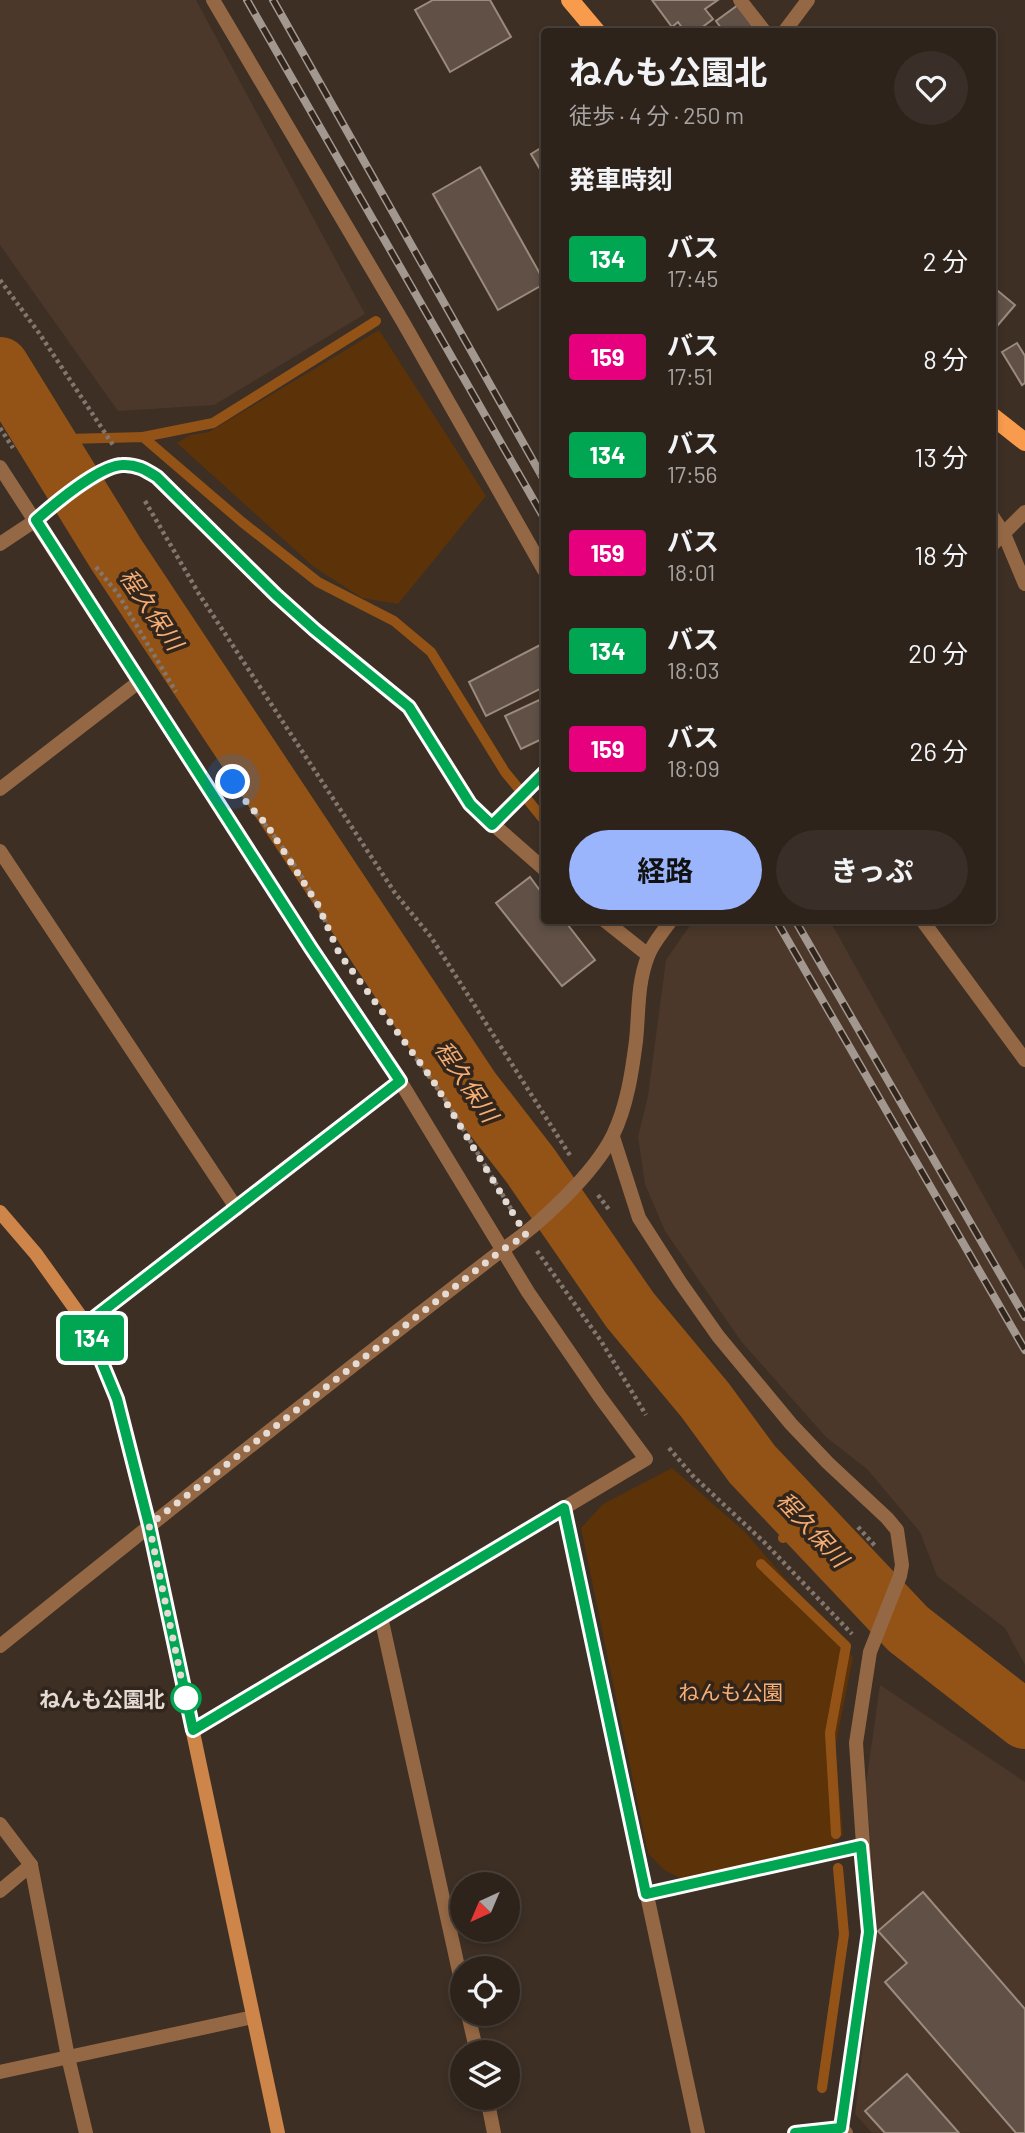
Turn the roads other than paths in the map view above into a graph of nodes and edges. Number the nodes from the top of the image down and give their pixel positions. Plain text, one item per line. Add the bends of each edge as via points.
1 (213, 0) edge
2 (570, 0) edge
3 (740, 0) edge
4 (808, 0) edge
5 (594, 28) edge
6 (762, 28) edge
7 (787, 28) edge
8 (996, 419) edge
9 (1025, 442) edge
10 (0, 467) edge
11 (1025, 512) edge
12 (36, 520) junction
13 (996, 522) edge
14 (1004, 534) junction
15 (996, 541) edge
16 (0, 544) edge
17 (541, 565) edge
18 (1025, 584) edge
19 (139, 681) junction
20 (541, 776) edge
21 (0, 789) edge
22 (492, 825) junction
23 (0, 851) edge
24 (541, 866) edge
25 (609, 924) edge
26 (668, 924) edge
27 (925, 924) edge
28 (648, 955) junction
29 (1025, 1060) edge
30 (400, 1081) junction
31 (612, 1136) junction
32 (237, 1209) junction
33 (0, 1212) edge
34 (502, 1250) junction
35 (86, 1324) junction
36 (564, 1508) junction
37 (149, 1525) junction
38 (381, 1617) junction
39 (0, 1646) edge
40 (193, 1730) junction
41 (0, 1824) edge
42 (861, 1846) junction
43 (31, 1865) junction
44 (0, 1891) edge
45 (646, 1894) junction
46 (456, 1956) edge
47 (253, 2017) junction
48 (68, 2057) junction
49 (0, 2072) edge
50 (490, 2110) edge
51 (844, 2130) edge
52 (86, 2133) edge
53 (278, 2133) edge
54 (495, 2133) edge
55 (698, 2133) edge
56 (794, 2133) edge

1 - 17 street
2 - 5 main road
3 - 6 street
4 - 7 street
8 - 9 main road
10 - 12 street
11 - 14 street
12 - 16 street
12 - 19 street
12 - 22 street via 59,499 120,465 141,467 157,477 315,630 409,707 470,804
13 - 14 street
14 - 15 street
14 - 18 street
19 - 21 street
19 - 30 street
20 - 22 street
22 - 24 street
23 - 32 street
25 - 28 street
26 - 28 street
27 - 29 street
28 - 31 street via 639,990 629,1084
30 - 32 street
30 - 34 street
31 - 34 street via 582,1178
31 - 42 street via 639,1218 718,1336 791,1424 897,1530 901,1571 873,1645 856,1742
32 - 35 street
33 - 35 street
34 - 36 street via 646,1459
34 - 37 street
35 - 37 street via 117,1399
36 - 38 street
36 - 45 street
37 - 39 street
37 - 40 street
38 - 40 street
38 - 46 street
40 - 47 street
41 - 43 street
42 - 45 street
42 - 51 street via 869,1932
43 - 44 street
43 - 48 street
45 - 55 street
47 - 48 street
47 - 53 street
48 - 49 street
48 - 52 street
50 - 54 street
51 - 56 street

